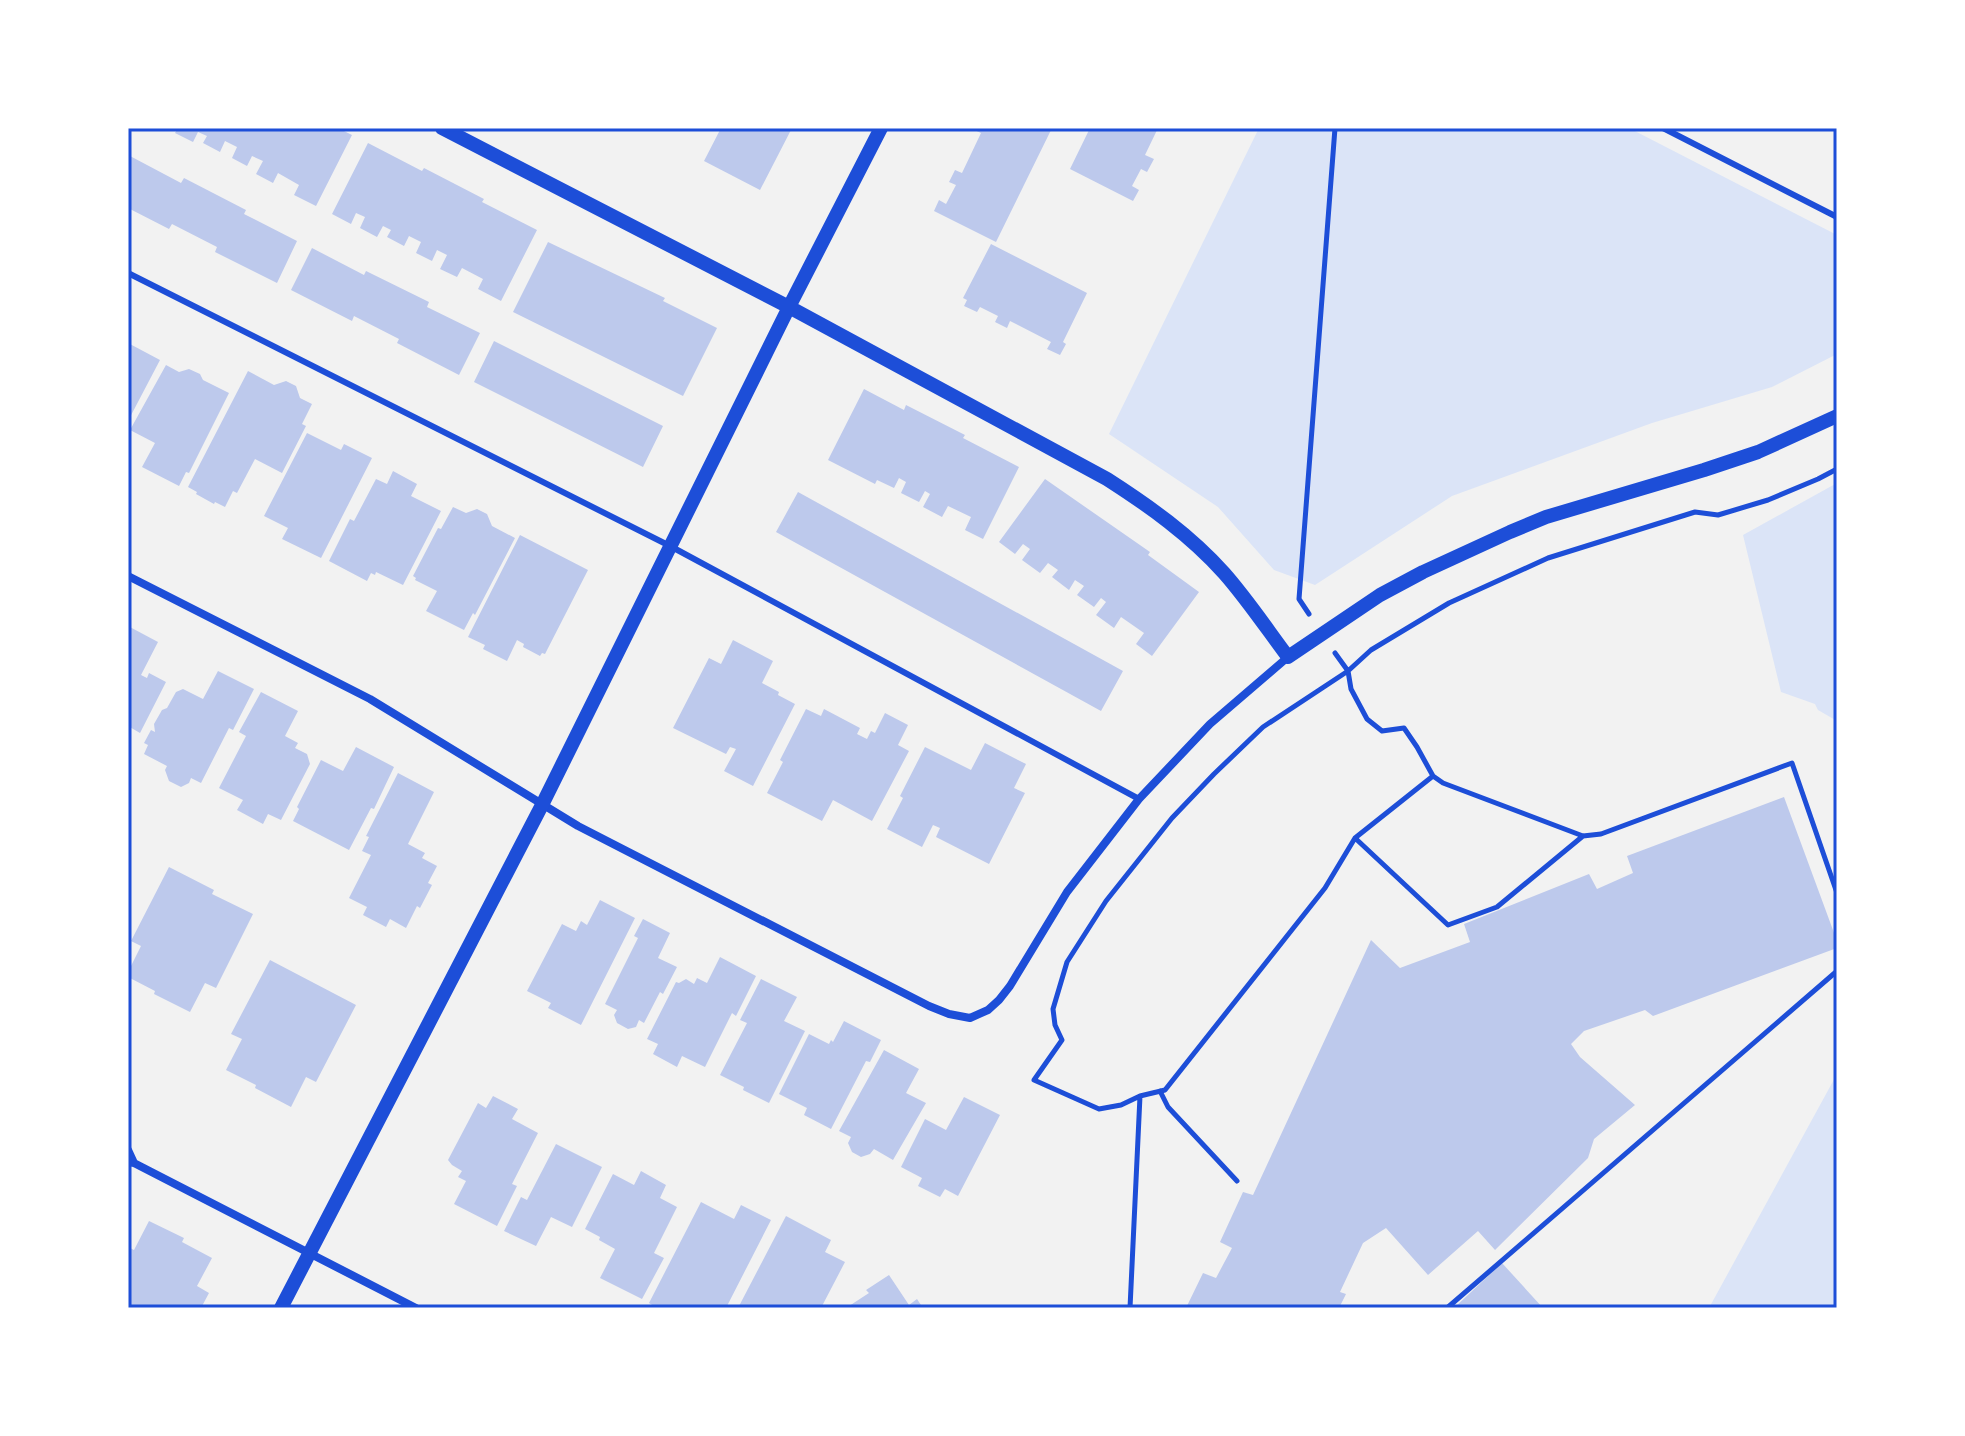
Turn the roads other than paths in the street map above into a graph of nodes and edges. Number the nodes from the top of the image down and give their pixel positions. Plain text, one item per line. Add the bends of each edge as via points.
1 (442, 128) edge
2 (881, 128) edge
3 (1663, 128) edge
4 (1837, 217) edge
5 (128, 273) edge
6 (789, 307) junction
7 (1837, 416) edge
8 (670, 546) junction
9 (128, 576) edge
10 (1288, 657) junction
11 (1139, 799) junction
12 (542, 805) junction
13 (128, 1150) edge
14 (131, 1162) edge
15 (310, 1252) junction
16 (281, 1308) edge
17 (416, 1308) edge

1 - 6 street
2 - 6 street
3 - 4 lane
5 - 8 lane
6 - 8 street
6 - 10 street via 1143,502 1223,572
7 - 10 street via 1758,452 1510,532 1391,589
8 - 11 lane
8 - 12 street
9 - 12 street via 370,699
10 - 11 street via 1210,724
11 - 12 street via 1067,892 1010,986 988,1010 970,1018 929,1006
12 - 15 street
13 - 14 street
14 - 15 street
15 - 16 street
15 - 17 street

